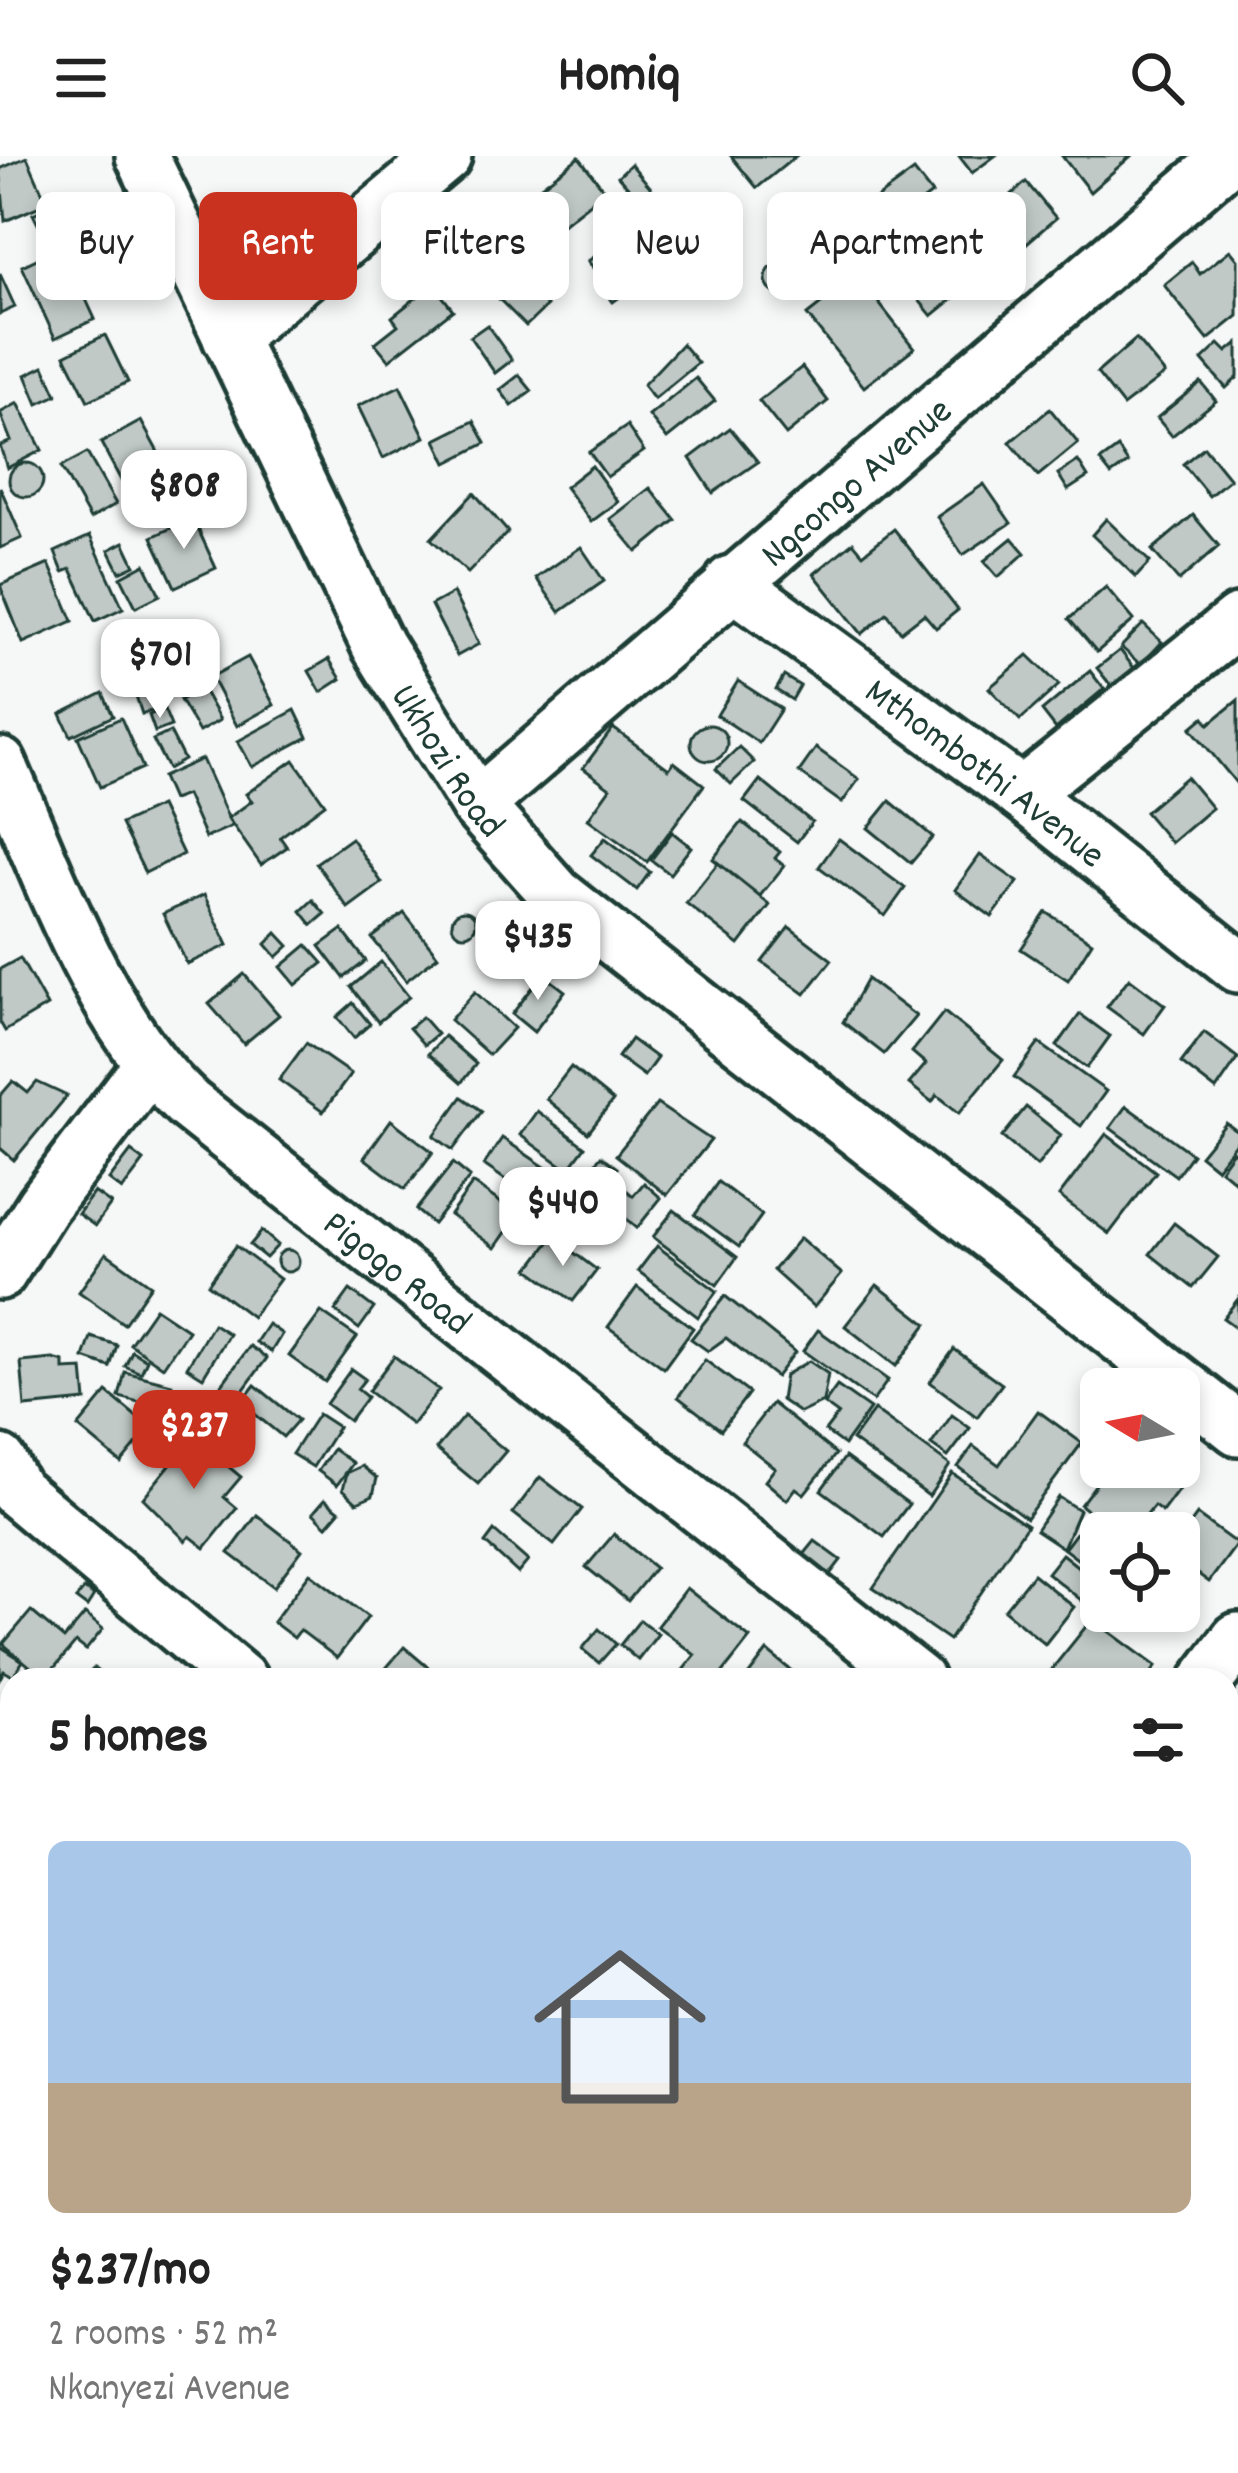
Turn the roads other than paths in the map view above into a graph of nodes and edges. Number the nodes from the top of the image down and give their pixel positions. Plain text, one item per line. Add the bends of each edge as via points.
1 (142, 156) edge
2 (446, 156) edge
3 (1231, 156) edge
4 (229, 338) junction
5 (731, 582) junction
6 (1238, 621) edge
7 (0, 764) edge
8 (1022, 794) junction
9 (477, 805) junction
10 (1238, 966) edge
11 (148, 1067) junction
12 (0, 1274) edge
13 (1238, 1429) edge
14 (0, 1462) edge
15 (1238, 1639) edge
16 (227, 1668) edge
17 (903, 1668) edge
18 (1216, 1668) edge

1 - 4 street, Ukhozi Road
2 - 4 street
3 - 5 street, Ngcongo Avenue
4 - 9 street, Ukhozi Road via 378,646
5 - 8 street, Mthombothi Avenue
5 - 9 street, Ngcongo Avenue
6 - 8 street
7 - 11 street, Pigogo Road via 64,910
8 - 10 street, Mthombothi Avenue
9 - 13 street, Ukhozi Road via 556,894
11 - 12 street
11 - 17 street, Pigogo Road
14 - 16 street via 16,1491
15 - 18 street

